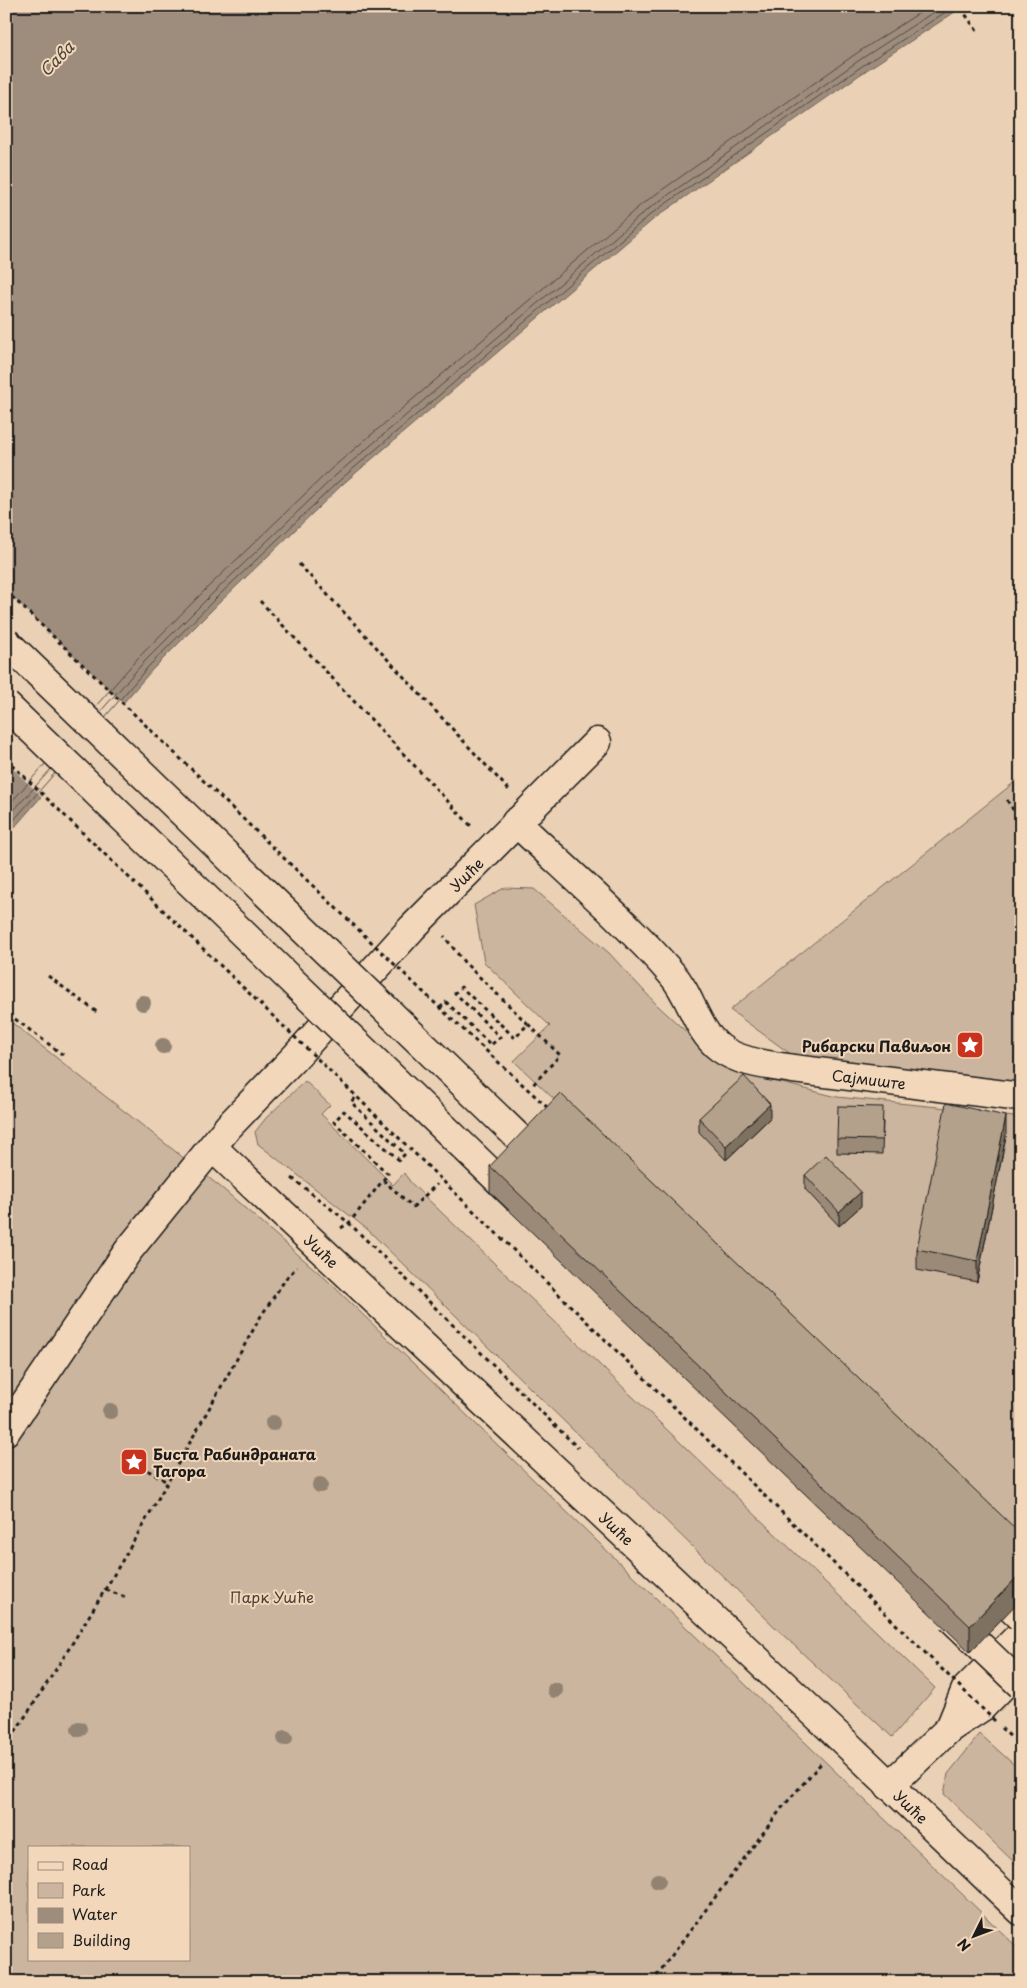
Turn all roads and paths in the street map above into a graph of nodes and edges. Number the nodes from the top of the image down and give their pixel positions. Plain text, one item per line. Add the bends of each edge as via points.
1 (961, 8) dead end
2 (978, 31) dead end
3 (299, 564) dead end
4 (6, 591) edge
5 (260, 601) dead end
6 (6, 642) edge
7 (6, 705) edge
8 (597, 742) dead end
9 (6, 759) edge
10 (1008, 800) dead end
11 (522, 816) junction
12 (1021, 822) edge
13 (492, 847) junction
14 (426, 914) junction
15 (48, 976) dead end
16 (440, 1008) junction
17 (98, 1013) dead end
18 (15, 1019) dead end
19 (528, 1024) junction
20 (66, 1056) dead end
21 (531, 1087) dead end
22 (356, 1096) junction
23 (1021, 1097) edge
24 (553, 1113) edge
25 (212, 1147) junction
26 (286, 1174) dead end
27 (384, 1180) junction
28 (563, 1180) edge
29 (437, 1184) dead end
30 (535, 1216) edge
31 (348, 1223) junction
32 (318, 1246) junction
33 (6, 1431) edge
34 (134, 1462) dead end
35 (167, 1482) junction
36 (964, 1563) edge
37 (106, 1590) junction
38 (125, 1597) dead end
39 (935, 1602) edge
40 (1021, 1618) edge
41 (1021, 1634) edge
42 (1021, 1667) edge
43 (1021, 1685) edge
44 (950, 1728) junction
45 (841, 1739) junction
46 (6, 1745) edge
47 (1021, 1746) edge
48 (890, 1786) junction
49 (1021, 1911) edge
50 (652, 1982) edge

1 - 2 path
3 - 11 path
4 - 16 path, bridge
5 - 13 path
6 - 28 street, bridge
7 - 30 street, bridge
8 - 11 street, Ушће
9 - 22 path, bridge
10 - 12 path
11 - 13 street, Ушће
11 - 23 street, Сајмиште via 668,970 687,995 702,1028 721,1048 735,1056 793,1069
13 - 14 street, Ушће
14 - 19 path via 464,962
14 - 25 street, Ушће
15 - 17 path
16 - 19 path via 446,1002 491,1045 500,1037 455,993 461,987 514,1038
16 - 24 path, bridge
18 - 20 path
19 - 21 path via 560,1056
22 - 27 path via 351,1102 406,1154 399,1160 344,1111 334,1122 388,1174
22 - 47 path, bridge
25 - 32 street, Ушће
25 - 33 street, Ушће via 128,1251
26 - 31 path
27 - 29 path via 413,1207
27 - 31 path
31 - 32 path
32 - 35 path via 287,1277 261,1316
32 - 45 street, Ушће
34 - 35 path
35 - 37 path
36 - 40 street, bridge
37 - 38 path
37 - 46 path
39 - 43 street, bridge
41 - 44 street via 966,1689
42 - 44 street via 982,1707
44 - 48 street
45 - 48 street, Ушће
45 - 50 path via 781,1809
48 - 49 street, Ушће

